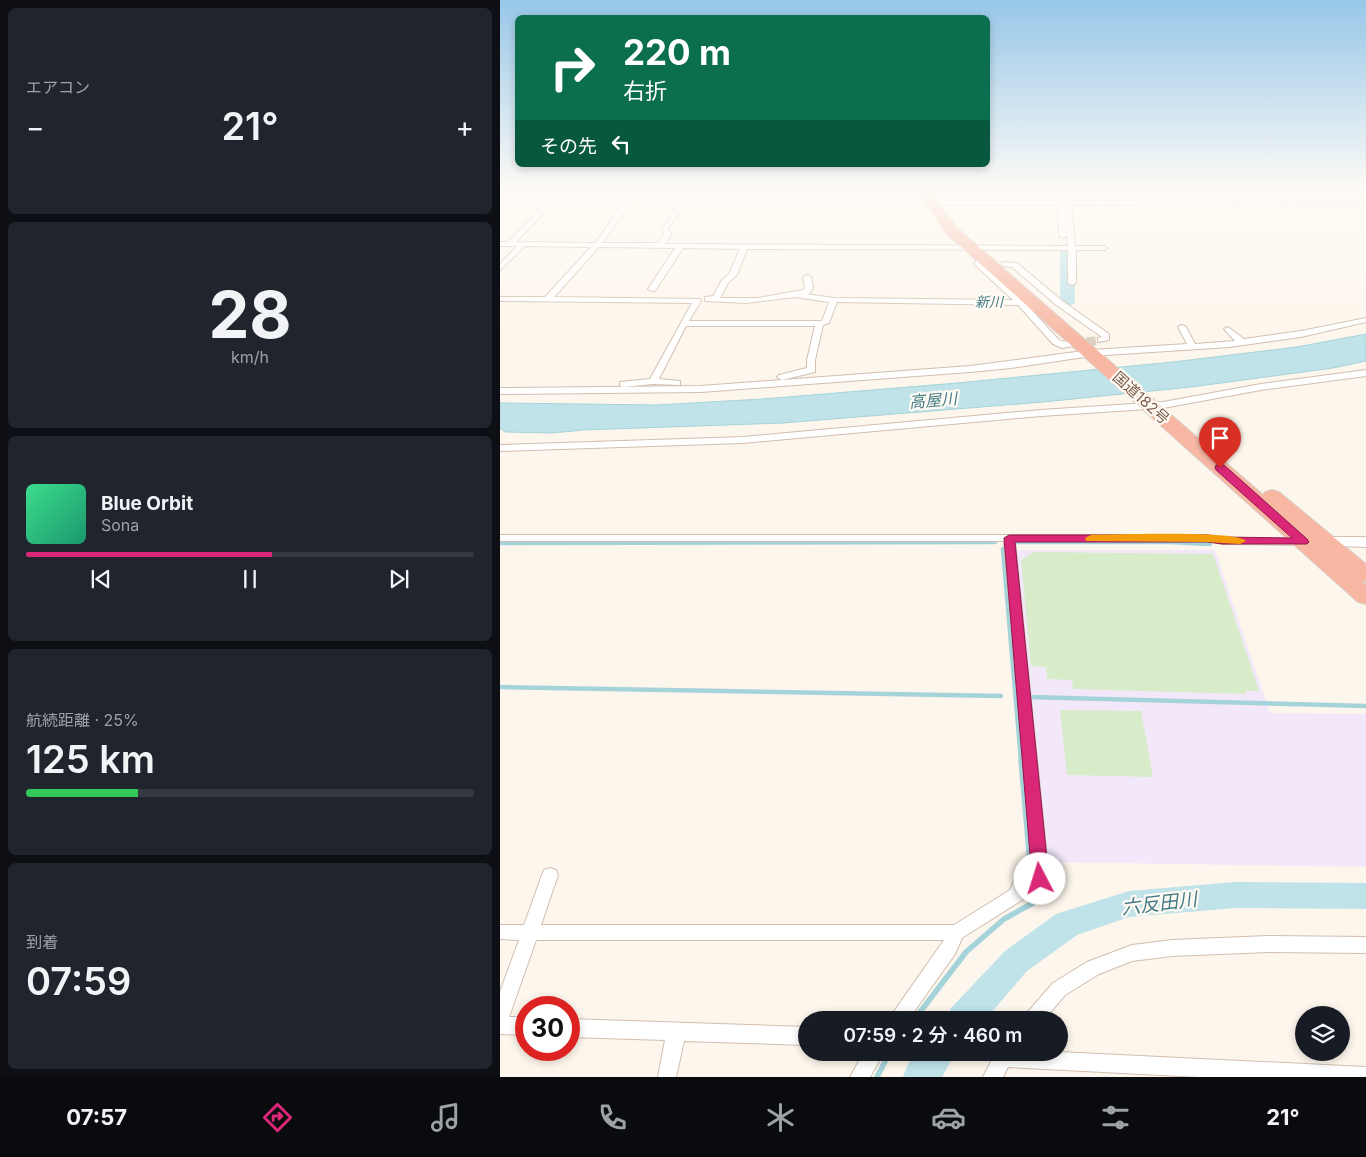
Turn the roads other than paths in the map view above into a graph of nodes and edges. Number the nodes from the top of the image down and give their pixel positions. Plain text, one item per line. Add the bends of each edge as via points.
1 (663, 242) edge
2 (968, 242) edge
3 (1068, 242) edge
4 (500, 244) edge
5 (510, 244) joint
6 (522, 244) junction
7 (598, 244) junction
8 (662, 245) junction
9 (681, 245) junction
10 (745, 246) junction
11 (1068, 248) junction
12 (1104, 248) dead end
13 (981, 252) junction
14 (500, 268) edge
15 (807, 277) dead end
16 (1072, 283) dead end
17 (652, 289) dead end
18 (797, 294) junction
19 (500, 299) edge
20 (710, 299) junction
21 (548, 300) junction
22 (834, 300) junction
23 (696, 301) junction
24 (1020, 303) junction
25 (1366, 320) edge
26 (683, 324) junction
27 (819, 324) junction
28 (1182, 327) dead end
29 (1228, 329) dead end
30 (1242, 342) junction
31 (1071, 344) tunnel mouth
32 (1192, 346) junction
33 (1100, 352) junction
34 (1366, 373) edge
35 (653, 381) junction
36 (748, 386) junction
37 (721, 388) junction
38 (500, 391) edge
39 (556, 391) junction
40 (1154, 403) junction
41 (500, 448) edge
42 (500, 538) edge
43 (1009, 538) junction
44 (1303, 542) junction
45 (1328, 542) junction
46 (1366, 542) edge
47 (1366, 576) edge
48 (1366, 597) edge
49 (550, 875) dead end
50 (500, 932) edge
51 (530, 932) junction
52 (956, 933) junction
53 (1365, 946) edge
54 (904, 1011) edge
55 (1040, 1011) edge
56 (500, 1017) edge
57 (500, 1025) edge
58 (515, 1026) edge
59 (580, 1029) edge
60 (676, 1033) junction
61 (798, 1036) edge
62 (1068, 1059) edge
63 (869, 1061) edge
64 (1001, 1061) edge
65 (1366, 1076) edge
66 (667, 1077) edge
67 (859, 1077) edge
68 (992, 1077) edge

1 - 8 street
2 - 13 highway, 国道182号
3 - 11 street
4 - 5 street
5 - 6 street
6 - 7 street
6 - 14 street
7 - 8 street
7 - 21 street
8 - 9 street
9 - 10 street
9 - 17 street
10 - 13 street
10 - 20 street via 734,275 725,282 716,298
11 - 12 street
11 - 13 street
11 - 16 street
13 - 24 street via 978,264
13 - 33 highway, 国道182号
13 - 33 highway, 国道182号 via 1005,264
15 - 18 street via 810,288
18 - 20 street via 762,302
18 - 22 street
19 - 21 street
20 - 23 street
21 - 23 street
22 - 24 street
22 - 27 street via 825,324
23 - 26 street
24 - 31 street via 1056,342
25 - 30 street
26 - 27 street
26 - 35 street
27 - 36 street via 812,370
28 - 32 street
29 - 30 street
30 - 32 street
32 - 33 street
33 - 36 street via 970,369
33 - 40 highway, 国道182号
34 - 40 street
35 - 37 street
35 - 39 street
36 - 37 street
37 - 39 street
38 - 39 street
40 - 41 street via 742,440
40 - 44 highway, 国道182号
40 - 45 highway, 国道182号
42 - 43 street
43 - 44 street via 1207,538
43 - 52 street via 1040,879 1021,883 1016,895
44 - 45 street
44 - 48 highway, 国道182号
45 - 46 street
45 - 47 highway, 国道182号
49 - 51 street
50 - 51 street
51 - 52 street
51 - 56 street
52 - 54 street via 949,949
53 - 55 street via 1268,944 1132,953 1093,968 1059,989
57 - 58 street
59 - 60 street
60 - 61 street
60 - 66 street
62 - 65 street
63 - 67 street
64 - 68 street

